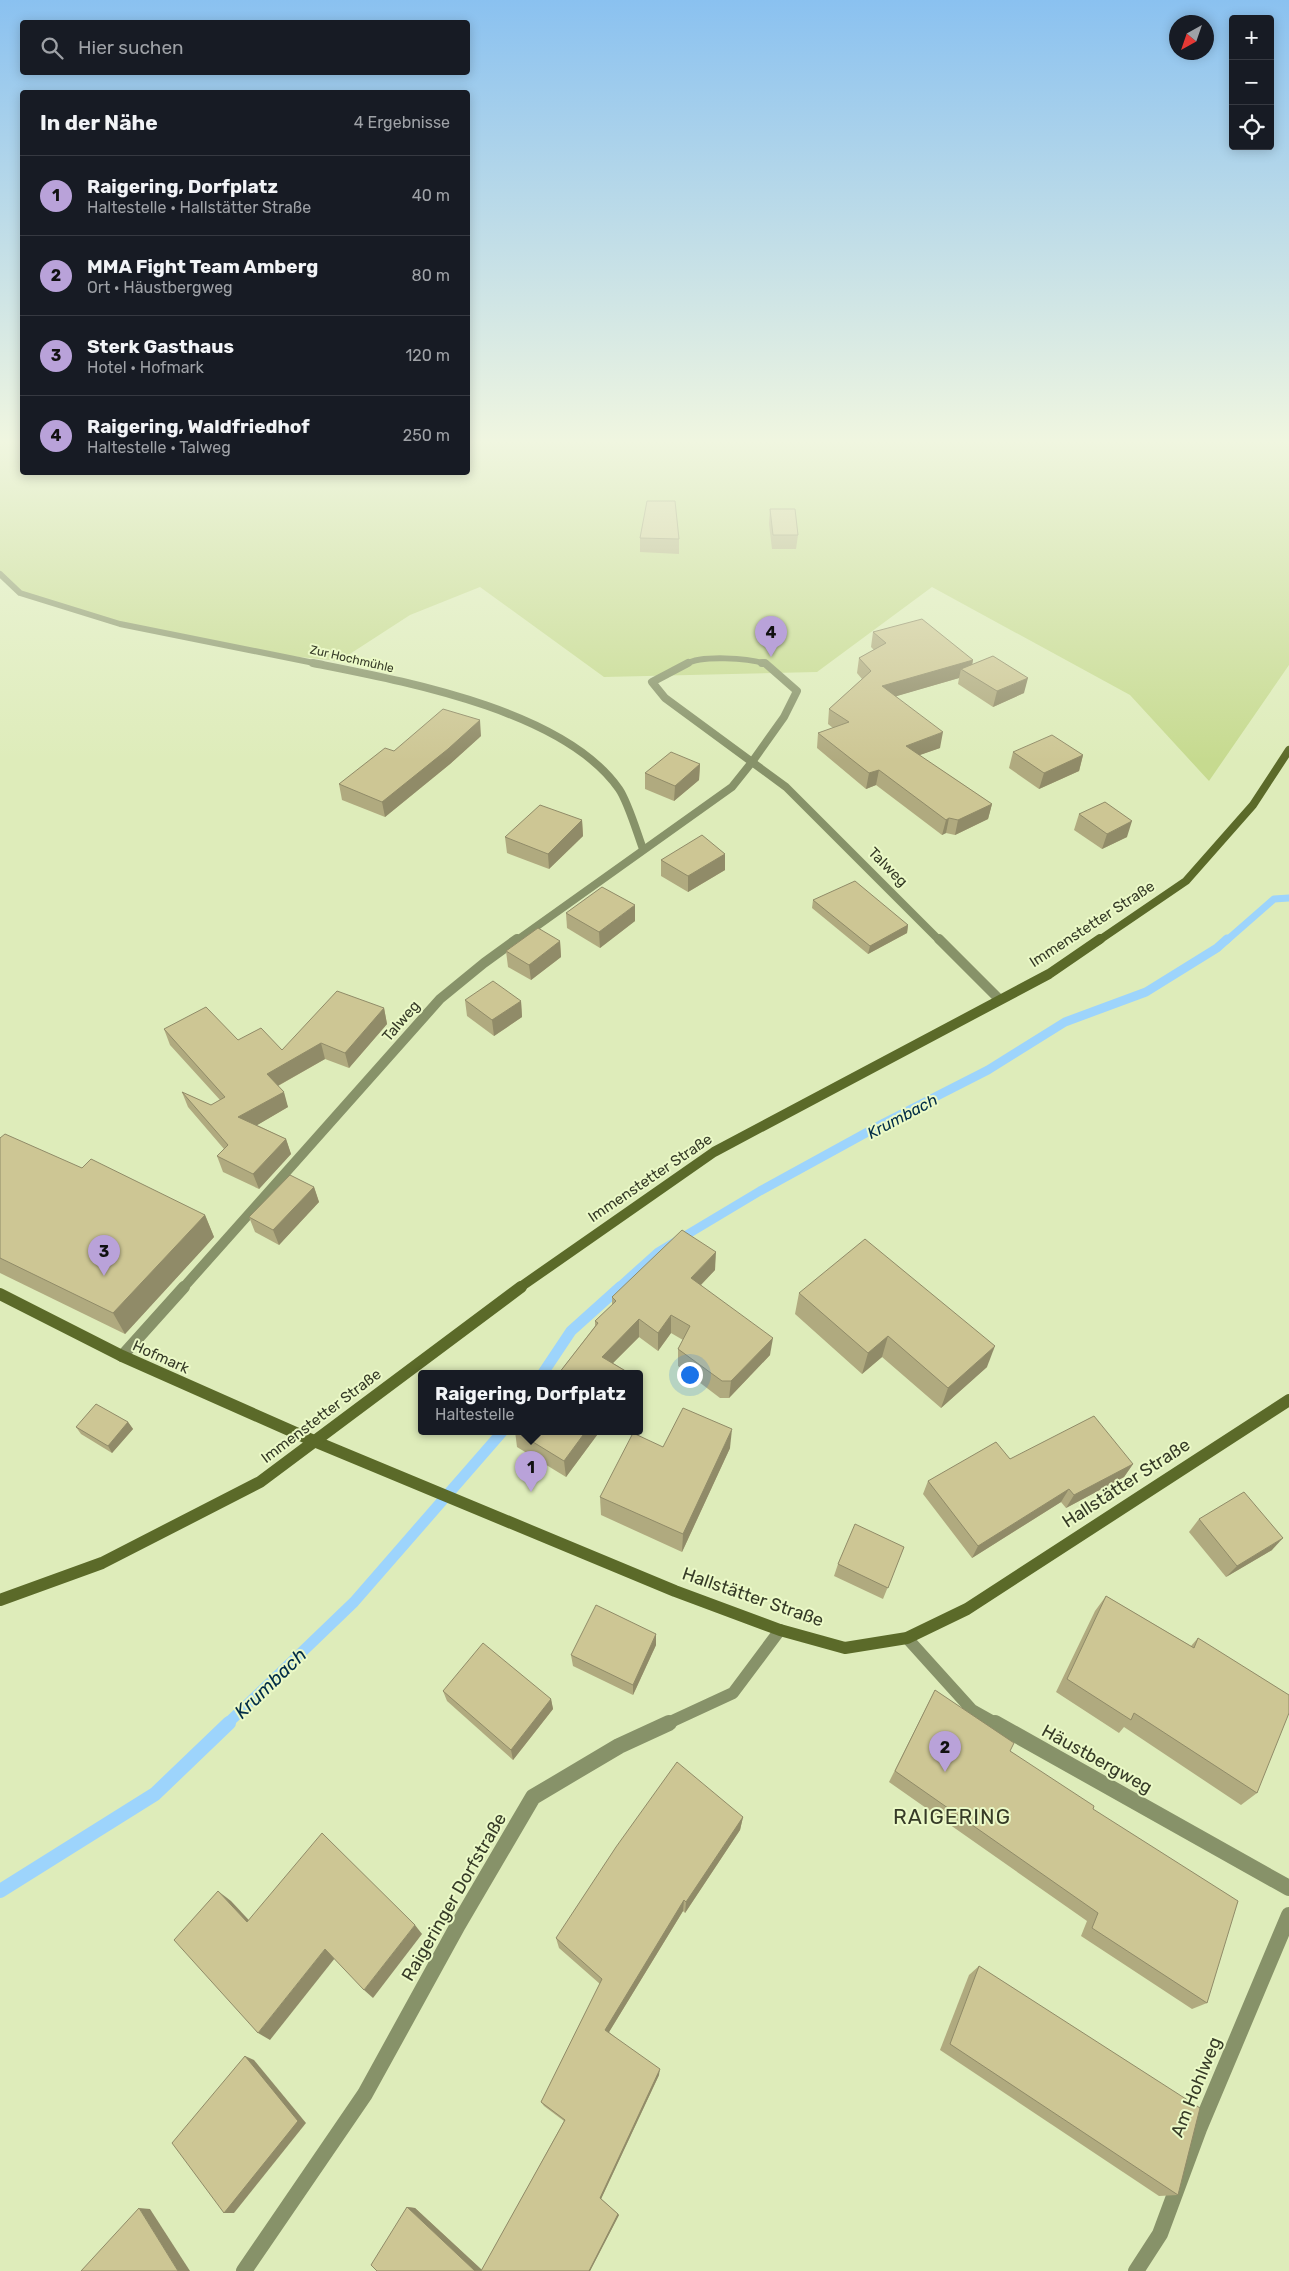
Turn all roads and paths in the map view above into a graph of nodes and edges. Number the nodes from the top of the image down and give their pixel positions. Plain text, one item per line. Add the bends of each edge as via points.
1 (0, 574) edge
2 (1289, 750) edge
3 (751, 761) junction
4 (643, 849) junction
5 (999, 999) junction
6 (0, 1294) edge
7 (122, 1356) junction
8 (1289, 1400) edge
9 (314, 1441) junction
10 (0, 1600) edge
11 (780, 1630) junction
12 (907, 1638) junction
13 (1289, 1888) edge
14 (1289, 1916) edge
15 (244, 2271) edge
16 (1136, 2271) edge

1 - 4 street, Zur Hochmühle via 20,593 120,624 350,670 471,699 526,722 579,749 615,784
2 - 5 main road, Immenstetter Straße via 1253,805 1186,881 1049,974
3 - 3 street, Talweg via 665,698 652,682 693,660 732,659 765,663 797,691 789,712
3 - 4 street, Talweg via 732,787
3 - 5 street, Talweg via 786,787
4 - 7 street, Talweg via 484,963 440,999
5 - 9 main road, Immenstetter Straße via 714,1152 493,1306
6 - 7 main road, Hofmark
7 - 9 main road, Hofmark
8 - 12 main road, Hallstätter Straße via 967,1609
9 - 10 main road, Immenstetter Straße via 260,1482 102,1563
9 - 11 main road, Hallstätter Straße via 675,1591
11 - 12 main road, Hallstätter Straße via 845,1648
11 - 15 street, Raigeringer Dorfstraße via 733,1692 619,1746 533,1798 364,2094
12 - 13 street, Häustbergweg via 972,1710
14 - 16 street, Am Hohlweg via 1199,2129 1160,2234

